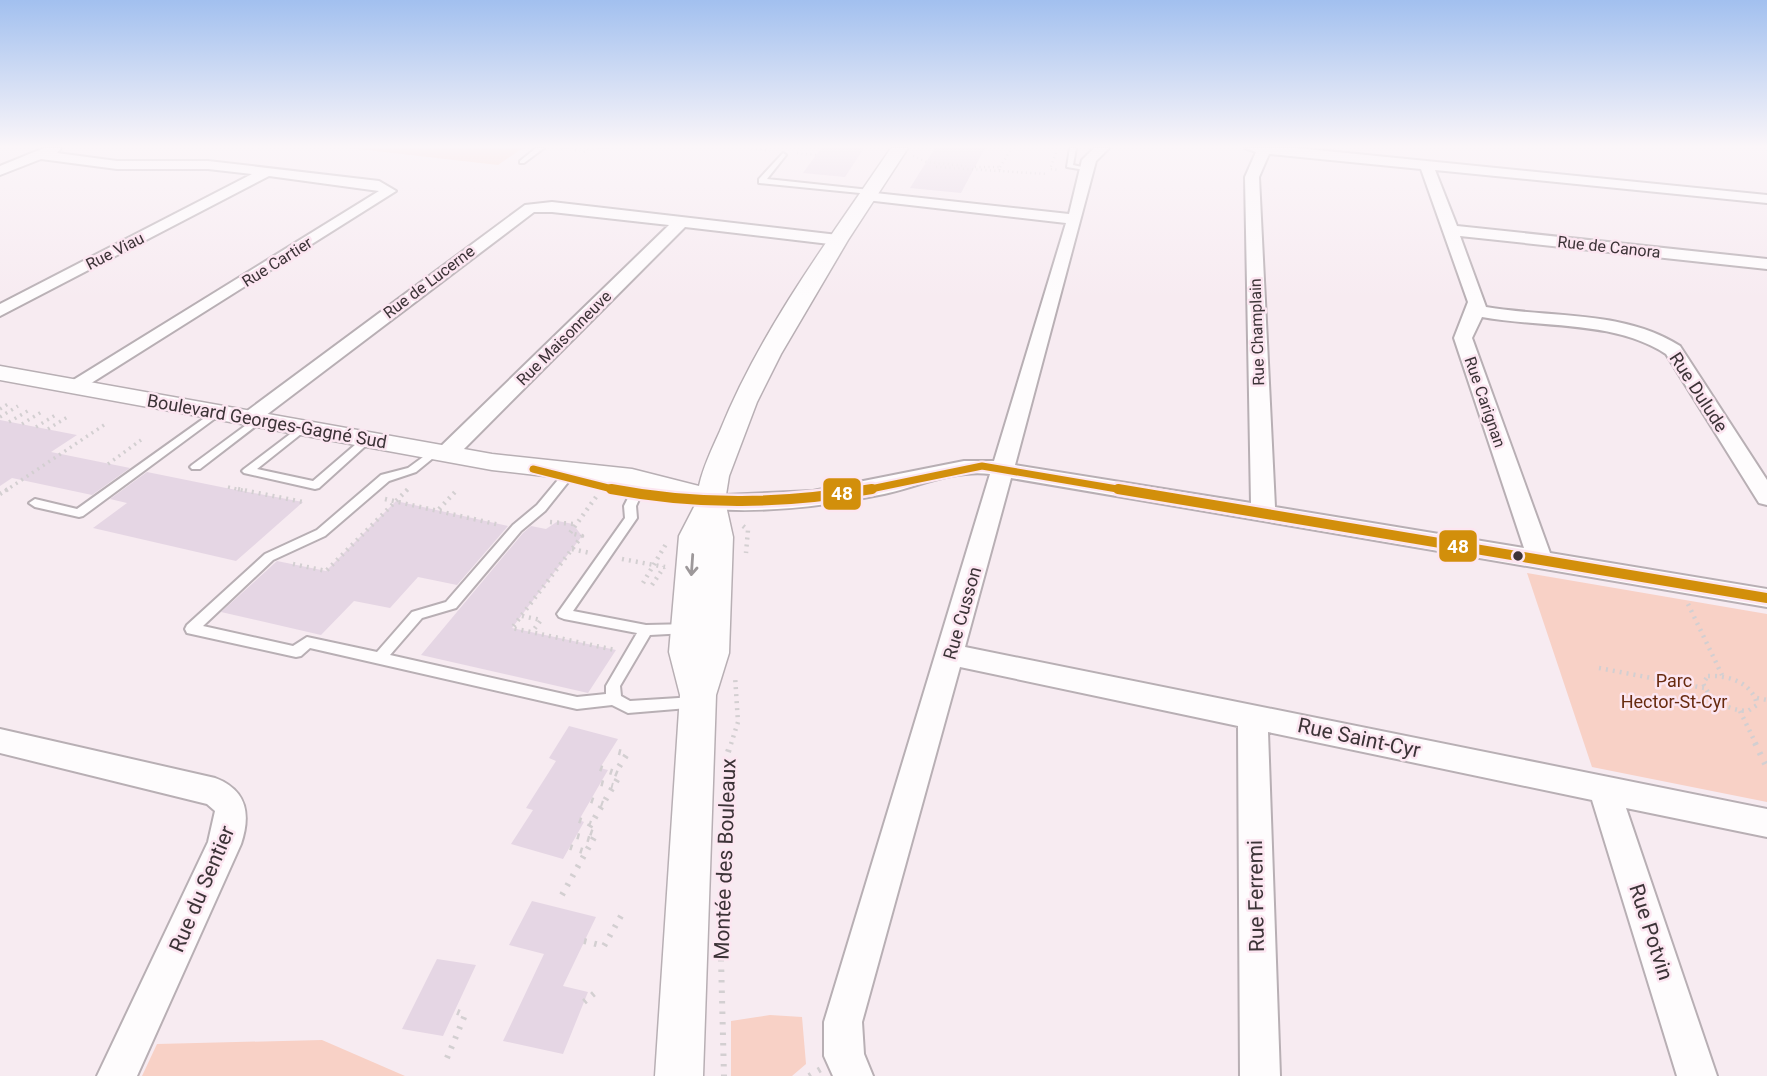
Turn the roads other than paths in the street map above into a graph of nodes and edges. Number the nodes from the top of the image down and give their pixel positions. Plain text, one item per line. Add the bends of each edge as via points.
1 (217, 198) edge
2 (377, 198) edge
3 (865, 198) edge
4 (903, 198) edge
5 (1081, 198) edge
6 (1253, 198) edge
7 (1438, 198) edge
8 (1075, 219) junction
9 (681, 222) junction
10 (1450, 230) junction
11 (838, 240) junction
12 (1767, 264) edge
13 (0, 311) edge
14 (1476, 311) junction
15 (0, 373) edge
16 (77, 386) junction
17 (217, 412) junction
18 (254, 419) junction
19 (302, 428) junction
20 (368, 440) junction
21 (440, 453) junction
22 (196, 467) dead end
23 (569, 475) junction
24 (1001, 475) junction
25 (635, 495) junction
26 (1767, 498) edge
27 (711, 500) junction
28 (34, 503) dead end
29 (1263, 515) junction
30 (1540, 561) junction
31 (1767, 598) edge
32 (688, 628) junction
33 (646, 630) junction
34 (950, 654) junction
35 (380, 658) junction
36 (614, 699) junction
37 (698, 699) junction
38 (1252, 716) junction
39 (0, 741) edge
40 (1604, 788) junction
41 (1767, 823) edge
42 (848, 1066) edge
43 (117, 1076) edge
44 (680, 1076) edge
45 (1259, 1076) edge
46 (1697, 1076) edge

1 - 13 street, Rue Viau
2 - 16 street, Rue Cartier
3 - 11 street, Montée des Bouleaux
4 - 8 street
5 - 8 street, Rue Cusson
6 - 29 street, Rue Champlain
7 - 10 street
8 - 24 street, Rue Cusson
9 - 11 street, Rue de Lucerne
9 - 18 street, Rue de Lucerne via 546,206 526,210
9 - 21 street, Rue Maisonneuve
10 - 12 street, Rue de Canora
10 - 14 street via 1477,302
11 - 27 street, Montée des Bouleaux via 752,384 715,476
14 - 26 street, Rue Dulude via 1636,332 1663,342 1673,350
14 - 30 street, Rue Carignan via 1463,338
15 - 16 street, Boulevard Georges-Gagné Sud
16 - 17 street, Boulevard Georges-Gagné Sud
17 - 18 street, Boulevard Georges-Gagné Sud
17 - 28 lane via 79,513
18 - 19 street, Boulevard Georges-Gagné Sud
18 - 22 lane
19 - 20 street, Boulevard Georges-Gagné Sud
19 - 20 lane via 248,471 315,485
20 - 21 street, Boulevard Georges-Gagné Sud
21 - 23 street, Boulevard Georges-Gagné Sud
21 - 35 lane via 412,470 384,478 321,533 269,557 192,629 296,652 307,642
23 - 25 street, Boulevard Georges-Gagné Sud
23 - 27 street, Boulevard Georges-Gagné Sud via 684,487
23 - 35 lane via 452,605 417,615
24 - 27 street via 915,480 787,502
24 - 29 street
24 - 34 street, Rue Cusson
25 - 27 street, Boulevard Georges-Gagné Sud via 681,503
25 - 33 lane via 630,503 631,518 564,614
27 -> 32 street, Montée des Bouleaux via 694,536
27 - 37 street, Montée des Bouleaux via 718,537 712,653
29 - 30 street
30 - 31 street
32 - 33 lane
32 - 37 street, Montée des Bouleaux via 686,652
33 - 36 lane via 613,686
34 - 38 street, Rue Saint-Cyr
34 - 42 street, Rue Cusson via 846,1010 841,1041
35 - 36 lane via 577,703
36 - 37 lane via 628,707
37 - 44 street, Montée des Bouleaux
38 - 40 street, Rue Saint-Cyr
38 - 45 street, Rue Ferremi
39 - 43 street, Rue du Sentier via 215,792 226,798 232,809 224,844
40 - 41 street, Rue Saint-Cyr
40 - 46 street, Rue Potvin

